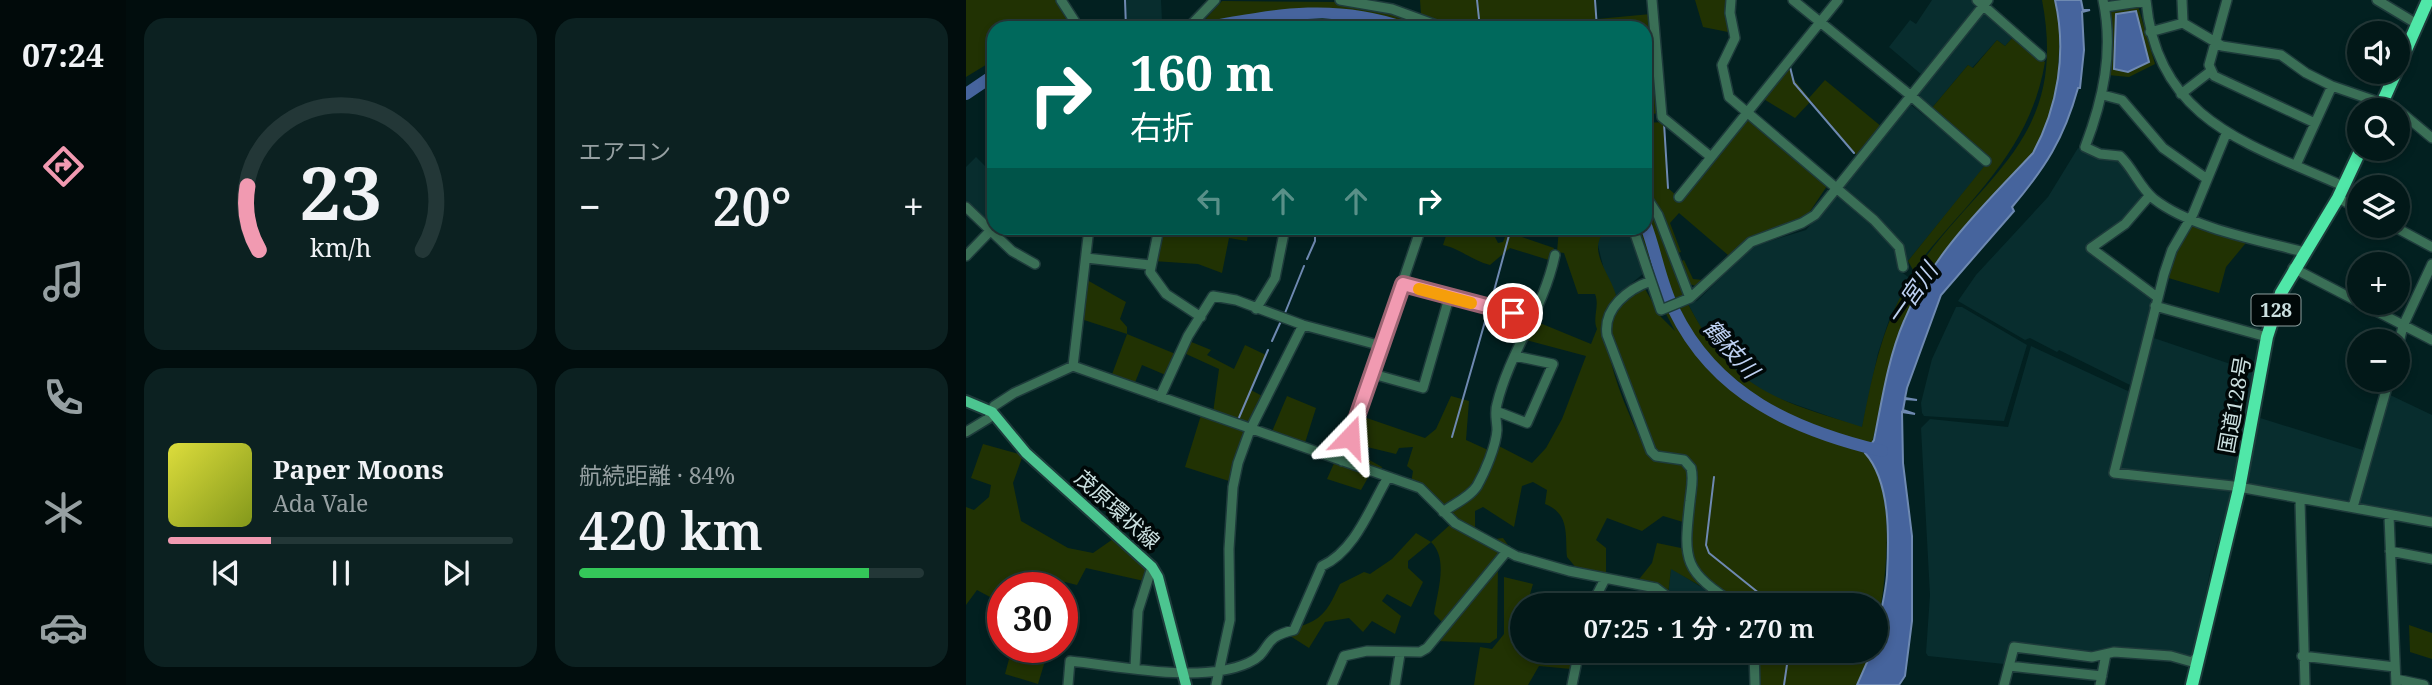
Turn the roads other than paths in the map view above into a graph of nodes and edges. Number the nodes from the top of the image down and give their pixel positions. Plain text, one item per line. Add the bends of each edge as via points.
1 (1061, 0) edge
2 (1215, 0) edge
3 (1340, 0) edge
4 (1652, 0) edge
5 (1731, 0) edge
6 (1793, 0) edge
7 (1838, 0) edge
8 (2182, 0) edge
9 (2227, 0) edge
10 (2377, 0) edge
11 (2428, 0) edge
12 (2146, 1) edge
13 (1983, 2) edge
14 (2104, 4) edge
15 (1074, 21) edge
16 (1195, 21) edge
17 (1425, 21) edge
18 (1820, 23) junction
19 (2183, 23) junction
20 (2417, 24) junction
21 (2150, 32) junction
22 (2410, 40) edge
23 (2213, 42) junction
24 (2041, 55) dead end
25 (2211, 71) junction
26 (2332, 86) junction
27 (2182, 94) junction
28 (1910, 95) junction
29 (2103, 95) junction
30 (2359, 98) edge
31 (1746, 113) junction
32 (2410, 119) edge
33 (2315, 123) junction
34 (2226, 134) junction
35 (2432, 137) edge
36 (1711, 157) junction
37 (1986, 161) dead end
38 (2355, 161) edge
39 (2296, 165) junction
40 (2207, 179) junction
41 (1838, 187) junction
42 (2341, 192) junction
43 (2150, 195) junction
44 (1679, 197) dead end
45 (2347, 198) edge
46 (1652, 206) edge
47 (966, 207) edge
48 (2188, 218) junction
49 (987, 225) edge
50 (987, 234) edge
51 (997, 235) edge
52 (1088, 235) edge
53 (1157, 235) edge
54 (1284, 235) edge
55 (1416, 235) edge
56 (1635, 235) edge
57 (2410, 235) edge
58 (2432, 247) edge
59 (2304, 252) junction
60 (1555, 255) dead end
61 (966, 257) edge
62 (1086, 258) junction
63 (1035, 264) dead end
64 (2432, 264) edge
65 (1150, 265) junction
66 (1903, 267) dead end
67 (2293, 268) junction
68 (1651, 281) junction
69 (1403, 284) junction
70 (1449, 298) junction
71 (1688, 298) junction
72 (2156, 302) junction
73 (1256, 309) junction
74 (1201, 317) junction
75 (1535, 318) junction
76 (1303, 325) junction
77 (2403, 326) junction
78 (2402, 329) edge
79 (2267, 337) junction
80 (2432, 340) edge
81 (1382, 346) junction
82 (1515, 356) junction
83 (1073, 366) junction
84 (1373, 374) junction
85 (2386, 392) edge
86 (1160, 397) junction
87 (966, 401) edge
88 (1496, 411) junction
89 (992, 412) junction
90 (1250, 430) junction
91 (966, 432) edge
92 (1342, 461) junction
93 (1388, 477) junction
94 (2239, 489) junction
95 (2301, 501) junction
96 (2353, 507) junction
97 (1443, 512) junction
98 (2389, 516) junction
99 (2432, 522) edge
100 (1507, 551) junction
101 (2390, 551) junction
102 (2432, 559) edge
103 (1152, 567) junction
104 (1605, 579) junction
105 (1598, 593) edge
106 (1662, 593) edge
107 (1721, 593) edge
108 (1400, 654) junction
109 (2106, 654) junction
110 (2199, 656) junction
111 (2302, 656) junction
112 (1577, 663) edge
113 (1754, 663) edge
114 (2009, 666) junction
115 (1135, 667) junction
116 (2395, 667) junction
117 (1219, 671) junction
118 (1180, 672) junction
119 (2101, 680) edge
120 (2396, 682) edge
121 (1068, 685) edge
122 (1186, 685) edge
123 (1216, 685) edge
124 (1332, 685) edge
125 (1395, 685) edge
126 (1572, 685) edge
127 (1755, 685) edge
128 (2004, 685) edge
129 (2192, 685) edge
130 (2305, 685) edge
131 (2424, 685) edge

1 - 15 street
2 - 16 street
3 - 17 street via 1392,9
4 - 36 street via 1662,117
5 - 31 street via 1735,38 1721,65 1728,97
6 - 18 street
7 - 18 street
8 - 19 street
9 - 23 street
10 - 20 street
11 - 20 highway
12 - 14 street
12 - 21 street
13 - 24 street
13 - 28 street
14 - 29 street
18 - 28 street
18 - 31 street
19 - 21 street
19 - 23 street
20 - 22 highway
21 - 27 street via 2161,62
23 - 25 street
23 - 26 street via 2281,55
25 - 27 street
25 - 33 street via 2220,81
26 - 30 street
26 - 33 street
27 - 34 street
28 - 37 street
28 - 41 street
29 - 40 street via 2122,100 2163,148
29 - 43 street via 2085,147 2120,156
31 - 36 street
31 - 41 street
32 - 35 street
33 - 39 street
34 - 39 street
34 - 40 street
36 - 44 street
38 - 42 highway, 国道128号 / 128
39 - 42 street
40 - 48 street
41 - 66 street via 1899,247
41 - 71 street via 1815,215 1751,242
42 - 45 street
42 - 59 highway, 国道128号 / 128
43 - 48 street
43 - 72 street via 2125,224 2091,248
46 - 71 street
47 - 49 street
48 - 59 street
48 - 72 street via 2172,250
50 - 61 street
51 - 63 street via 1012,251
52 - 62 street
53 - 65 street
54 - 73 street via 1275,278
55 - 69 street
56 - 68 street
57 - 58 street
59 - 67 highway, 国道128号 / 128
60 - 75 street
62 - 65 street
62 - 83 street
64 - 77 street
65 - 74 street via 1166,294
67 - 77 street
67 - 79 highway, 国道128号 / 128
68 - 71 street via 1661,310
68 - 107 street via 1617,302 1607,335 1651,451 1684,460 1691,468 1685,545 1688,561
69 - 70 street
69 - 81 street
70 - 75 street
70 - 84 street via 1423,387
72 - 79 street
72 - 94 street via 2114,473
73 - 74 street via 1213,296
73 - 76 street
74 - 86 street
75 - 82 street
76 - 81 street
76 - 90 street
77 - 78 street
77 - 80 street
79 - 94 highway, 国道128号 / 128
81 - 84 street
82 - 88 street
82 - 88 street via 1553,364 1527,423
83 - 86 street
83 - 89 street via 1014,393
84 - 92 street
85 - 96 street
86 - 90 street
87 - 89 main road, 茂原環状線
88 - 97 street via 1495,438 1476,488
89 - 91 street
89 - 103 main road, 茂原環状線 via 1026,453
90 - 92 street
90 - 117 street via 1233,487 1230,620
92 - 93 street
93 - 97 street via 1420,488
93 - 117 street via 1348,546 1322,566 1294,630 1270,638 1264,651 1248,664
94 - 95 street
94 - 110 highway, 国道128号 / 128
95 - 96 street
95 - 111 street
96 - 98 street
97 - 100 street
98 - 99 street
98 - 101 street
100 - 104 street
100 - 108 street via 1427,648
101 - 102 street
101 - 116 street
103 - 115 street via 1138,611
103 - 118 main road, 茂原環状線
104 - 105 street
104 - 106 street
108 - 124 street via 1367,651 1344,656
108 - 125 street
109 - 110 street via 2171,656 2192,662
109 - 114 street via 2092,657 2014,647
109 - 119 street
110 - 129 highway, 国道128号 / 128
111 - 116 street
111 - 130 street
112 - 126 street
113 - 127 street
114 - 119 street
114 - 128 street
115 - 118 street
115 - 121 street via 1070,661
116 - 120 street
117 - 118 street
117 - 123 street
118 - 122 main road, 茂原環状線
120 - 131 street

